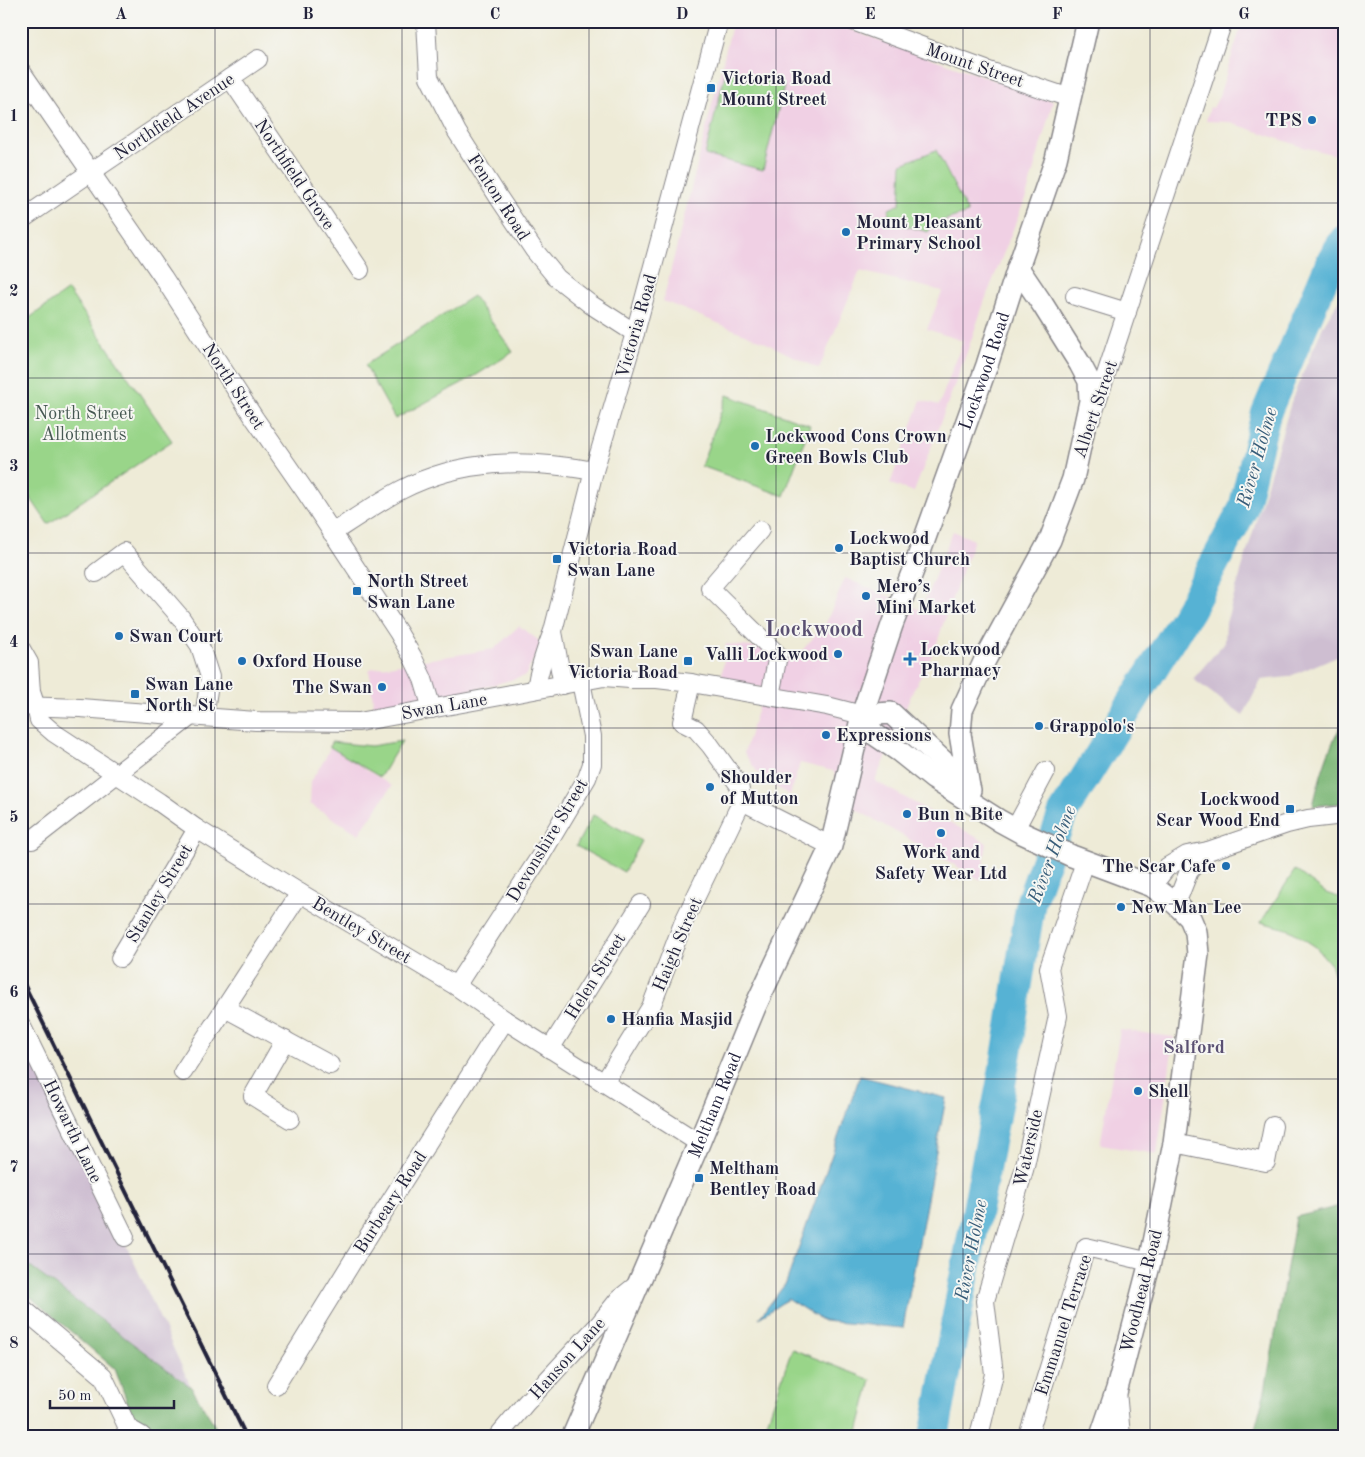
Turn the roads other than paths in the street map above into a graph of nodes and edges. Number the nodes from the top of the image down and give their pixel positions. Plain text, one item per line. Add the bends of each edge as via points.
1 (426, 21) edge
2 (719, 21) edge
3 (853, 21) edge
4 (1088, 21) edge
5 (1223, 21) edge
6 (258, 59) dead end
7 (21, 71) edge
8 (230, 78) junction
9 (1070, 98) junction
10 (90, 172) junction
11 (21, 220) edge
12 (1018, 268) junction
13 (360, 270) dead end
14 (1075, 296) dead end
15 (1127, 312) junction
16 (634, 333) junction
17 (1086, 425) junction
18 (594, 472) junction
19 (760, 530) dead end
20 (332, 533) junction
21 (96, 573) dead end
22 (553, 631) junction
23 (21, 650) edge
24 (581, 682) junction
25 (691, 683) junction
26 (563, 685) junction
27 (536, 690) junction
28 (770, 696) junction
29 (29, 706) edge
30 (432, 709) junction
31 (862, 715) junction
32 (197, 717) junction
33 (1046, 771) dead end
34 (116, 773) junction
35 (969, 787) junction
36 (742, 801) junction
37 (978, 808) junction
38 (1344, 815) edge
39 (197, 829) junction
40 (1018, 831) junction
41 (32, 840) dead end
42 (831, 846) junction
43 (1208, 851) junction
44 (1079, 859) junction
45 (1152, 886) junction
46 (300, 893) junction
47 (641, 904) dead end
48 (1176, 904) junction
49 (120, 958) dead end
50 (456, 986) junction
51 (225, 1008) junction
52 (505, 1020) junction
53 (21, 1024) edge
54 (285, 1040) junction
55 (550, 1049) junction
56 (330, 1065) dead end
57 (183, 1072) dead end
58 (604, 1083) junction
59 (290, 1119) dead end
60 (1273, 1126) dead end
61 (699, 1143) junction
62 (1174, 1143) junction
63 (125, 1237) dead end
64 (1150, 1262) junction
65 (640, 1282) junction
66 (21, 1307) edge
67 (276, 1385) dead end
68 (1117, 1389) junction
69 (131, 1433) edge
70 (498, 1436) edge
71 (573, 1436) edge
72 (979, 1436) edge
73 (1028, 1436) edge
74 (1100, 1436) edge
75 (1121, 1436) edge

1 - 16 street, Fenton Road via 430,77 458,132 499,198 557,278
2 - 16 street, Victoria Road
3 - 9 street, Mount Street
4 - 9 main road, Lockwood Road
5 - 15 street, Albert Street
6 - 8 street, Northfield Avenue
7 - 10 street, North Street
8 - 10 street, Northfield Avenue
8 - 13 street, Northfield Grove
9 - 12 main road, Lockwood Road via 1056,159
10 - 11 street, Northfield Avenue
10 - 20 street, North Street
12 - 17 main road via 1089,381
12 - 31 main road, Lockwood Road via 987,365
14 - 15 street
15 - 17 street, Albert Street via 1100,396
16 - 18 street, Victoria Road
17 - 35 main road, Albert Street via 1073,478 1050,540 985,660 962,710 960,734
18 - 20 street via 517,462 460,469 400,491
18 - 22 street, Victoria Road
19 - 28 street via 710,588 778,655
20 - 30 street, North Street via 412,656
21 - 32 street via 124,552 181,618 200,646 210,677
22 - 26 street, Victoria Road
22 - 27 street, Victoria Road via 540,667
23 - 29 street, Bentley Street via 29,663
24 - 25 street, Swan Lane via 604,677
24 - 26 street, Swan Lane
24 - 50 street, Devonshire Street via 592,736 592,764 543,852
25 - 28 street, Swan Lane
25 - 36 street via 682,722 696,729 710,745 739,786
26 - 27 street, Swan Lane
27 - 30 street, Swan Lane
28 - 31 street, Swan Lane
29 - 32 street, Swan Lane
29 - 34 street, Bentley Street via 54,733
30 - 32 street, Swan Lane via 359,722
31 - 35 main road via 891,713
31 - 37 main road, Woodhead Road via 874,734
31 - 42 main road, Meltham Road
32 - 34 street
33 - 40 street
34 - 39 street, Bentley Street
34 - 41 street
35 - 37 main road
36 - 42 street
36 - 58 street, Haigh Street via 684,921 650,1008
37 - 40 main road, Woodhead Road
38 - 43 street via 1308,819
39 - 46 street, Bentley Street
39 - 49 street, Stanley Street
40 - 44 main road, Woodhead Road
42 - 61 main road, Meltham Road via 755,1007
43 - 45 street via 1187,855 1167,867
43 - 48 street via 1190,871
44 - 45 main road, Woodhead Road
44 - 72 street, Waterside via 1049,968 1058,1016 1024,1170 985,1301 994,1374
45 - 48 main road, Woodhead Road
46 - 50 street, Bentley Street
46 - 51 street
47 - 55 street, Helen Street
48 - 62 main road, Woodhead Road via 1190,918 1196,932 1198,954
50 - 52 street, Bentley Street
51 - 54 street
51 - 57 street
52 - 55 street, Bentley Street
52 - 67 street, Burbeary Road
53 - 63 street, Howarth Lane
54 - 56 street
54 - 59 street via 253,1096
55 - 58 street, Bentley Street
58 - 61 street, Bentley Street
60 - 62 street via 1266,1162
61 - 65 main road, Meltham Road
62 - 64 main road, Woodhead Road
64 - 68 main road, Woodhead Road
64 - 73 street, Emmanuel Terrace via 1086,1247
65 - 70 street, Hanson Lane via 619,1299
65 - 71 main road, Meltham Road
66 - 69 street via 103,1376
68 - 74 main road, Woodhead Road
68 - 75 street

